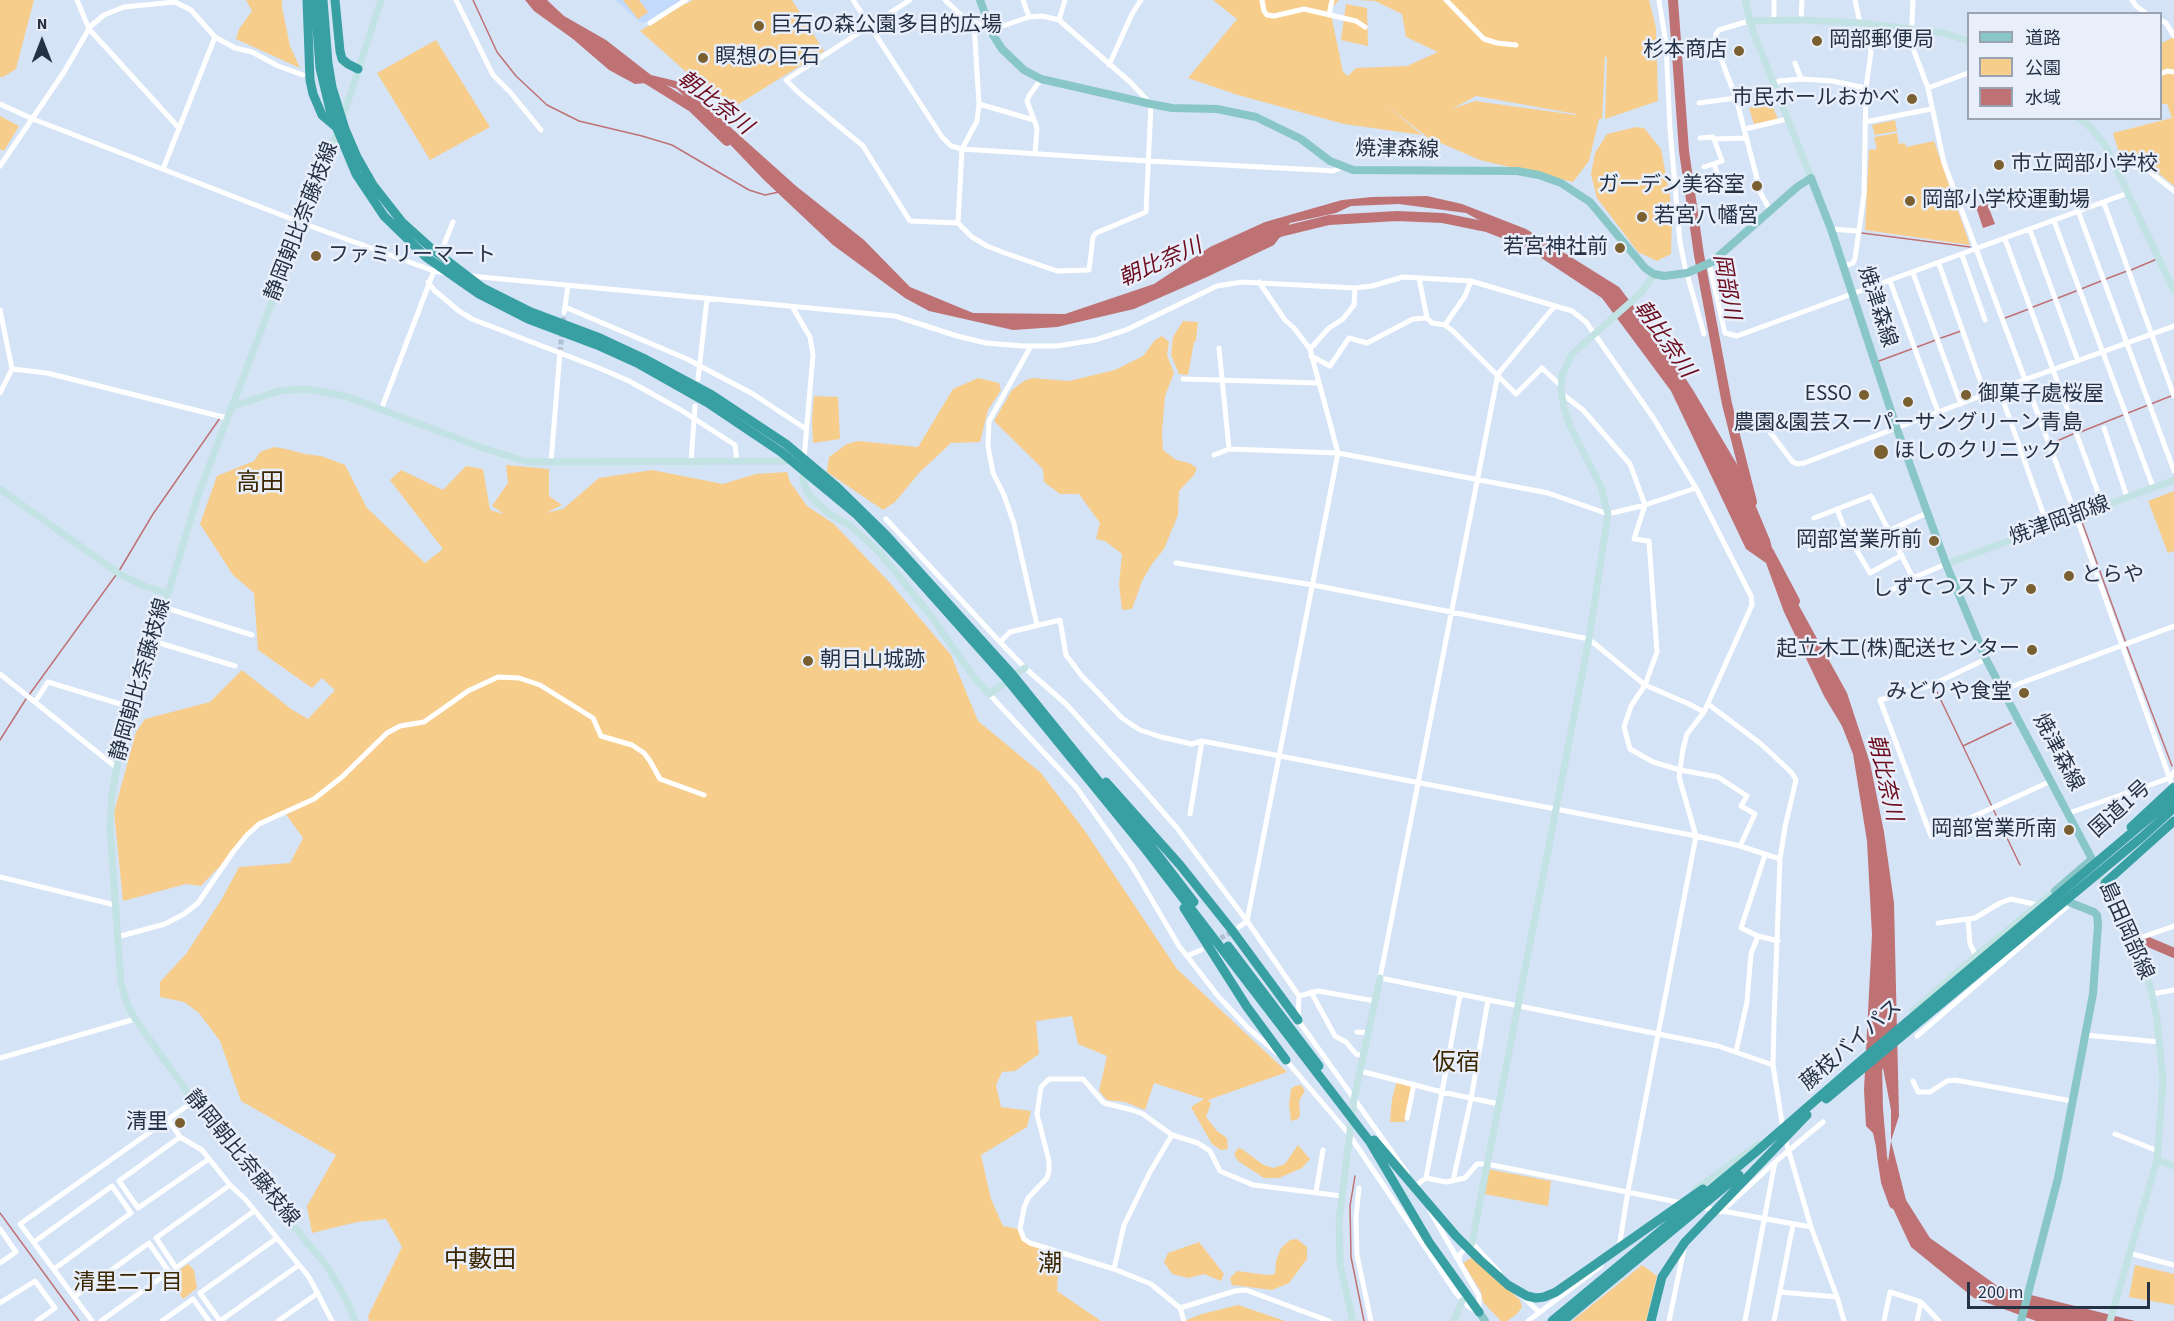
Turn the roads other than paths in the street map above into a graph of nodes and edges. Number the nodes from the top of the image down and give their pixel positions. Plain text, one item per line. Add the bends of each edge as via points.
1 (76, 0) edge
2 (307, 0) edge
3 (315, 0) edge
4 (323, 0) edge
5 (335, 0) edge
6 (381, 0) edge
7 (456, 0) edge
8 (686, 0) edge
9 (853, 0) edge
10 (910, 0) edge
11 (945, 0) edge
12 (981, 0) edge
13 (1023, 0) edge
14 (1065, 0) edge
15 (1141, 0) edge
16 (1262, 0) edge
17 (1332, 0) edge
18 (1446, 0) edge
19 (1659, 0) edge
20 (1745, 0) edge
21 (1774, 0) edge
22 (1802, 0) edge
23 (1855, 0) edge
24 (1913, 0) edge
25 (2132, 0) edge
26 (173, 1) edge
27 (2144, 12) edge
28 (1329, 15) junction
29 (1029, 17) junction
30 (1774, 19) junction
31 (1059, 20) junction
32 (1801, 20) junction
33 (1749, 21) junction
34 (2162, 21) edge
35 (650, 22) dead end
36 (974, 24) junction
37 (1864, 24) junction
38 (870, 26) junction
39 (1365, 27) dead end
40 (89, 29) junction
41 (1910, 29) junction
42 (991, 30) junction
43 (2174, 36) edge
44 (215, 37) junction
45 (1967, 41) edge
46 (1516, 45) dead end
47 (1795, 63) dead end
48 (1109, 65) junction
49 (358, 69) junction
50 (1967, 73) edge
51 (303, 75) dead end
52 (1041, 79) junction
53 (1801, 79) junction
54 (1774, 85) junction
55 (1866, 88) junction
56 (1928, 88) junction
57 (1736, 98) junction
58 (0, 104) edge
59 (332, 104) junction
60 (979, 104) junction
61 (1151, 104) junction
62 (1699, 104) dead end
63 (1931, 109) junction
64 (1787, 118) junction
65 (33, 119) junction
66 (1034, 120) junction
67 (2081, 120) edge
68 (1865, 122) junction
69 (179, 128) junction
70 (339, 129) junction
71 (1745, 129) junction
72 (541, 130) dead end
73 (1700, 138) dead end
74 (1746, 138) junction
75 (1714, 139) junction
76 (962, 149) junction
77 (1035, 154) junction
78 (2112, 159) junction
79 (1148, 161) junction
80 (1714, 164) junction
81 (0, 166) edge
82 (1344, 167) junction
83 (1704, 167) dead end
84 (163, 169) junction
85 (1811, 178) junction
86 (1723, 191) dead end
87 (2174, 191) edge
88 (2128, 194) junction
89 (2073, 198) dead end
90 (2104, 203) junction
91 (1770, 210) junction
92 (2079, 212) junction
93 (2054, 221) junction
94 (453, 222) dead end
95 (302, 223) junction
96 (958, 223) junction
97 (1831, 230) junction
98 (2030, 230) junction
99 (1858, 231) junction
100 (2006, 239) junction
101 (1977, 250) junction
102 (1962, 255) junction
103 (1708, 264) junction
104 (1939, 264) junction
105 (1844, 266) junction
106 (2174, 270) edge
107 (434, 272) junction
108 (1688, 272) junction
109 (1913, 273) junction
110 (1654, 274) junction
111 (2166, 274) junction
112 (1419, 278) junction
113 (1471, 281) junction
114 (1890, 281) junction
115 (428, 282) junction
116 (1259, 282) junction
117 (568, 286) junction
118 (1355, 288) junction
119 (2174, 291) edge
120 (1852, 295) junction
121 (707, 299) junction
122 (1554, 307) junction
123 (793, 308) junction
124 (0, 310) edge
125 (1427, 318) junction
126 (1985, 320) dead end
127 (1445, 325) junction
128 (2174, 326) edge
129 (1597, 331) junction
130 (1704, 334) dead end
131 (2151, 334) junction
132 (2126, 344) junction
133 (1031, 346) junction
134 (1220, 348) dead end
135 (1310, 349) junction
136 (560, 352) junction
137 (2102, 352) junction
138 (1311, 356) junction
139 (2078, 361) junction
140 (699, 366) junction
141 (12, 369) junction
142 (2052, 370) junction
143 (1498, 374) junction
144 (698, 378) dead end
145 (1183, 379) dead end
146 (1222, 379) junction
147 (2025, 380) junction
148 (1318, 383) junction
149 (1561, 389) junction
150 (1998, 389) junction
151 (0, 393) edge
152 (1985, 394) junction
153 (2174, 396) edge
154 (1961, 404) junction
155 (695, 406) dead end
156 (231, 407) junction
157 (381, 410) junction
158 (1938, 412) junction
159 (227, 418) junction
160 (694, 419) junction
161 (1767, 428) dead end
162 (2104, 428) dead end
163 (806, 429) junction
164 (1897, 429) junction
165 (1229, 449) junction
166 (1338, 453) junction
167 (1214, 455) dead end
168 (804, 461) junction
169 (551, 462) junction
170 (692, 462) junction
171 (737, 462) junction
172 (2174, 471) edge
173 (1478, 480) junction
174 (2174, 480) edge
175 (2153, 487) junction
176 (1696, 488) junction
177 (0, 489) edge
178 (835, 490) junction
179 (2127, 497) junction
180 (1645, 505) junction
181 (2103, 506) junction
182 (1837, 509) junction
183 (1927, 513) junction
184 (1608, 514) junction
185 (2076, 516) junction
186 (1814, 518) dead end
187 (886, 519) dead end
188 (2048, 526) junction
189 (1889, 529) junction
190 (1846, 532) junction
191 (1856, 546) junction
192 (1810, 550) dead end
193 (1902, 555) junction
194 (1176, 563) dead end
195 (1946, 564) junction
196 (1913, 578) junction
197 (1313, 585) junction
198 (167, 593) junction
199 (1883, 595) dead end
200 (163, 607) junction
201 (1452, 612) junction
202 (1037, 625) junction
203 (2174, 626) edge
204 (252, 635) dead end
205 (1589, 639) junction
206 (153, 641) junction
207 (1000, 642) junction
208 (2122, 645) junction
209 (1986, 659) junction
210 (235, 666) dead end
211 (1025, 668) junction
212 (1017, 673) dead end
213 (0, 674) edge
214 (1005, 683) dead end
215 (1645, 685) junction
216 (2001, 688) junction
217 (989, 694) junction
218 (33, 700) junction
219 (1708, 704) junction
220 (133, 708) junction
221 (1704, 712) junction
222 (1061, 735) junction
223 (1202, 741) junction
224 (1280, 756) junction
225 (117, 768) junction
226 (1680, 770) junction
227 (2174, 772) edge
228 (2051, 781) junction
229 (1418, 783) junction
230 (2172, 783) edge
231 (704, 795) dead end
232 (2174, 797) edge
233 (2174, 808) edge
234 (1557, 810) junction
235 (2069, 813) junction
236 (1190, 814) dead end
237 (2174, 821) edge
238 (1696, 836) junction
239 (1140, 842) junction
240 (1740, 846) junction
241 (1765, 855) junction
242 (1780, 859) junction
243 (2092, 859) junction
244 (0, 877) edge
245 (2105, 883) junction
246 (2055, 891) junction
247 (2071, 903) junction
248 (115, 905) junction
249 (2038, 905) junction
250 (1968, 919) junction
251 (1247, 921) junction
252 (1938, 923) dead end
253 (2174, 926) edge
254 (1239, 927) tunnel mouth
255 (1758, 936) junction
256 (117, 937) junction
257 (2134, 940) junction
258 (1778, 941) junction
259 (1201, 950) dead end
260 (1187, 956) junction
261 (1976, 956) junction
262 (1380, 978) junction
263 (2174, 990) edge
264 (1311, 992) junction
265 (2152, 994) junction
266 (1301, 995) junction
267 (1460, 995) junction
268 (1488, 1000) junction
269 (1375, 1001) junction
270 (1518, 1006) junction
271 (135, 1019) junction
272 (1298, 1020) junction
273 (1357, 1032) dead end
274 (1368, 1033) junction
275 (1658, 1034) junction
276 (2085, 1035) junction
277 (1917, 1036) dead end
278 (2160, 1042) junction
279 (1736, 1052) junction
280 (1363, 1056) junction
281 (0, 1058) edge
282 (1286, 1060) junction
283 (1773, 1065) junction
284 (1317, 1069) junction
285 (1360, 1071) junction
286 (1913, 1081) dead end
287 (1414, 1084) junction
288 (1442, 1092) junction
289 (1354, 1099) junction
290 (1471, 1099) junction
291 (194, 1101) junction
292 (2072, 1101) junction
293 (1499, 1104) junction
294 (1807, 1115) junction
295 (1407, 1118) dead end
296 (168, 1119) junction
297 (1823, 1122) dead end
298 (1783, 1127) junction
299 (1348, 1133) junction
300 (2115, 1134) dead end
301 (1172, 1135) junction
302 (180, 1137) junction
303 (1371, 1141) junction
304 (1323, 1150) dead end
305 (1757, 1151) junction
306 (2158, 1151) junction
307 (1788, 1152) junction
308 (209, 1159) junction
309 (2157, 1160) junction
310 (1775, 1162) junction
311 (1487, 1164) junction
312 (2174, 1166) edge
313 (1426, 1178) junction
314 (1454, 1181) junction
315 (1419, 1183) dead end
316 (230, 1185) junction
317 (1359, 1188) dead end
318 (1628, 1191) junction
319 (1316, 1192) junction
320 (1342, 1196) junction
321 (1678, 1203) junction
322 (254, 1211) junction
323 (1722, 1211) junction
324 (1764, 1219) junction
325 (1793, 1225) junction
326 (1811, 1227) junction
327 (0, 1229) edge
328 (277, 1238) junction
329 (34, 1242) junction
330 (1472, 1243) junction
331 (1618, 1253) junction
332 (2129, 1253) junction
333 (0, 1263) edge
334 (1459, 1263) junction
335 (299, 1265) junction
336 (2174, 1265) edge
337 (54, 1269) junction
338 (1114, 1269) junction
339 (1780, 1292) junction
340 (318, 1293) junction
341 (74, 1297) junction
342 (1837, 1297) junction
343 (1462, 1301) junction
344 (1921, 1302) junction
345 (0, 1304) edge
346 (1180, 1308) junction
347 (1479, 1312) junction
348 (1539, 1312) junction
349 (36, 1321) edge
350 (92, 1321) edge
351 (101, 1321) edge
352 (162, 1321) edge
353 (209, 1321) edge
354 (278, 1321) edge
355 (332, 1321) edge
356 (355, 1321) edge
357 (1184, 1321) edge
358 (1329, 1321) edge
359 (1353, 1321) edge
360 (1371, 1321) edge
361 (1454, 1321) edge
362 (1485, 1321) edge
363 (1528, 1321) edge
364 (1552, 1321) edge
365 (1563, 1321) edge
366 (1651, 1321) edge
367 (1669, 1321) edge
368 (1745, 1321) edge
369 (1774, 1321) edge
370 (1844, 1321) edge
371 (1884, 1321) edge
372 (1917, 1321) edge
373 (1939, 1321) edge
374 (2021, 1321) edge
375 (2110, 1321) edge

1 - 40 street
2 - 70 highway via 313,94 322,115
3 - 59 highway via 319,56
4 - 59 highway
5 - 49 highway via 342,59
6 - 49 street, 静岡朝比奈藤枝線
7 - 72 street via 493,75
8 - 35 street
9 - 38 street
10 - 38 street
11 - 36 street
12 - 42 main road, 焼津森線
13 - 29 street
14 - 31 street
15 - 48 street
16 - 28 street via 1267,15 1304,9
17 - 28 street
18 - 46 street via 1484,39
19 - 108 street via 1666,44 1680,243
20 - 33 street
21 - 30 street
22 - 32 street
23 - 37 street
24 - 41 street
25 - 27 street
26 - 40 street via 124,8 104,15
26 - 44 street via 191,10
28 - 39 street
29 - 31 street
29 - 42 street
30 - 32 street
30 - 33 street
31 - 48 street
32 - 37 street
33 - 54 street
33 - 57 street via 1716,34 1715,43
34 - 43 street
36 - 42 street
36 - 60 street
37 - 41 street
37 - 55 street via 1871,52
38 - 76 street via 942,137 951,146
38 - 96 street via 786,80 862,146 910,221
40 - 65 street
40 - 69 street
41 - 45 street
41 - 56 street via 1911,43
42 - 52 main road, 焼津森線 via 1011,59
44 - 51 street
44 - 69 street
47 - 53 street
48 - 61 street
49 - 70 street, 静岡朝比奈藤枝線
50 - 56 street
52 - 61 main road, 焼津森線
52 - 66 street via 1027,101
53 - 54 street
53 - 55 street
54 - 64 street
55 - 68 street
56 - 63 street
57 - 62 street
57 - 71 street
58 - 65 street
59 - 178 highway via 345,129 353,159 429,253 528,319 639,364 761,431
60 - 66 street
60 - 76 street via 977,121
61 - 79 street
61 - 82 main road, 焼津森線 via 1217,109 1256,117 1301,139
63 - 68 street
63 - 101 street via 1944,163
64 - 71 street
64 - 85 street
65 - 81 street
65 - 84 street
66 - 77 street
67 - 78 street via 2099,136
68 - 99 street via 1864,194
69 - 84 street
70 - 95 street, 静岡朝比奈藤枝線
71 - 74 street
73 - 75 street
74 - 75 street
74 - 91 street via 1761,194
75 - 80 street via 1722,161
76 - 77 street
76 - 96 street
77 - 79 street
78 - 87 street via 2150,172
78 - 88 street
79 - 82 street via 1326,170
79 - 96 street via 1146,212 1096,233 1089,270 1057,271 1005,253 972,237
80 - 83 street
80 - 86 street
82 - 110 main road, 焼津森線 via 1517,171 1539,175 1561,183 1590,202
84 - 95 street
85 - 91 main road
85 - 97 main road, 焼津森線
88 - 90 street
88 - 111 street
89 - 92 street
90 - 92 street
90 - 131 street
91 - 103 main road
92 - 93 street
92 - 132 street
93 - 98 street
93 - 137 street
94 - 107 street
95 - 107 street
95 - 156 street, 静岡朝比奈藤枝線
97 - 99 street
97 - 105 main road, 焼津森線
98 - 100 street
98 - 139 street
99 - 105 street via 1854,261
100 - 101 street
100 - 142 street
101 - 102 street
101 - 147 street
102 - 104 street
102 - 126 street
103 - 108 main road
103 - 120 street via 1725,333 1729,335 1743,335
104 - 109 street
104 - 152 street
105 - 120 main road, 焼津森線
106 - 111 street
107 - 115 street
107 - 117 street
108 - 110 main road
108 - 130 street
109 - 114 street
109 - 154 street
110 - 129 street via 1647,287
111 - 119 street
112 - 113 street
112 - 118 street via 1403,277
112 - 125 street
113 - 122 street
113 - 127 street
114 - 120 street
114 - 158 street
115 - 136 street via 472,320
115 - 157 street
116 - 118 street
116 - 133 street via 1217,286 1095,340
116 - 135 street
117 - 121 street
117 - 140 street via 564,310 633,335
118 - 135 street via 1354,305
120 - 164 main road, 焼津森線
121 - 123 street
121 - 140 street
122 - 129 street via 1572,311
122 - 143 street
123 - 133 street via 895,316 975,341
123 - 163 street via 810,337 813,355
124 - 141 street
125 - 127 street
125 - 138 street via 1413,319 1367,343 1349,338 1330,366
127 - 143 street
128 - 131 street
129 - 149 street via 1572,354 1565,366
129 - 176 street
131 - 132 street
131 - 153 street
132 - 137 street
132 - 172 street
133 - 202 street via 989,421 988,434 993,473 1014,524
134 - 146 street
135 - 138 street
136 - 160 street via 628,381
136 - 169 street
137 - 139 street
137 - 175 street
138 - 148 street
139 - 142 street
140 - 144 street
140 - 163 street via 753,394
141 - 151 street
141 - 159 street via 47,373
142 - 147 street
142 - 181 street
143 - 149 street via 1516,394 1542,368
143 - 173 street
145 - 146 street
146 - 148 street
146 - 165 street
147 - 150 street
147 - 185 street
148 - 166 street
149 - 180 street via 1630,464
149 - 184 street via 1566,417 1601,487
150 - 152 street
150 - 188 street
152 - 154 street
154 - 158 street
155 - 160 street
156 - 157 street via 279,391 303,389 348,397
156 - 159 street, 静岡朝比奈藤枝線
157 - 169 street via 517,460
158 - 164 street
159 - 198 street, 静岡朝比奈藤枝線
160 - 170 street
160 - 171 street via 735,445
161 - 164 street via 1797,464
162 - 179 street
163 - 168 street
164 - 183 main road, 焼津森線
165 - 166 street
165 - 167 street
166 - 173 street
166 - 197 street
168 - 171 street
168 - 217 street via 802,480 808,494 880,553
169 - 170 street
170 - 171 street
173 - 184 street via 1548,493
173 - 201 street
174 - 175 street, 焼津岡部線
175 - 179 street, 焼津岡部線
176 - 180 street
176 - 219 street via 1752,605
177 - 198 street via 121,575
178 - 222 highway via 861,508 1012,674
178 - 239 highway via 1005,677
179 - 181 street, 焼津岡部線
180 - 184 street
180 - 215 street via 1634,539 1649,541 1657,652
181 - 185 street, 焼津岡部線
182 - 186 street
182 - 189 street via 1871,496
182 - 190 street
183 - 189 street
183 - 195 main road, 焼津森線
184 - 205 street
185 - 188 street, 焼津岡部線
185 - 208 street
187 - 207 street
188 - 195 street, 焼津岡部線
189 - 191 street
189 - 193 street
190 - 191 street
190 - 192 street
191 - 193 street via 1870,573
193 - 196 street
194 - 197 street
195 - 196 street
195 - 209 main road, 焼津森線
196 - 199 street
197 - 201 street
197 - 224 street
198 - 200 street, 静岡朝比奈藤枝線
200 - 204 street
200 - 206 street, 静岡朝比奈藤枝線
201 - 205 street
201 - 229 street
202 - 207 street via 1010,632
202 - 223 street via 1060,621 1066,654 1122,718 1161,737 1192,744
203 - 208 street
205 - 215 street
205 - 234 street
206 - 210 street
206 - 220 street, 静岡朝比奈藤枝線
207 - 211 street
208 - 216 street
208 - 230 street
209 - 216 main road, 焼津森線
209 - 228 street via 1934,684 1880,700 1931,836
211 - 212 street
211 - 251 street via 1066,704 1135,780 1177,828
213 - 218 street
214 - 217 street
215 - 221 street
215 - 226 street via 1631,706 1624,727 1630,749 1653,762
216 - 228 main road, 焼津森線
217 - 260 street via 1076,787 1132,866
218 - 220 street via 48,682
218 - 225 street
219 - 221 street
219 - 242 street via 1761,744 1796,780
220 - 225 street, 静岡朝比奈藤枝線
221 - 226 street via 1687,734
222 - 272 highway via 1180,865
222 - 284 highway via 1151,846
223 - 224 street
223 - 236 street
224 - 229 street
224 - 251 street
225 - 248 street, 静岡朝比奈藤枝線 via 110,828
226 - 238 street
226 - 240 street via 1718,777 1747,796 1742,806 1755,814
227 - 230 street
228 - 235 main road, 焼津森線
229 - 234 street
229 - 262 street
230 - 235 street
230 - 243 highway, 国道1号
231 - 256 street via 660,779 644,753 632,745 601,736 593,718 540,685 498,677 424,722 400,726 387,733 314,799 259,824 233,852 198,903 184,914 165,924
232 - 305 highway, 藤枝バイパス
233 - 294 highway, 藤枝バイパス
234 - 238 street
234 - 270 street
235 - 243 main road, 焼津森線
237 - 245 highway, 国道1号
238 - 240 street
238 - 275 street
239 - 282 highway
239 - 284 highway
240 - 241 street
241 - 242 street
241 - 255 street via 1741,928
242 - 258 street
243 - 245 street, 島田岡部線
243 - 246 main road
244 - 248 street
245 - 257 street, 島田岡部線
246 - 247 main road
246 - 249 street
247 - 276 main road via 2094,912 2098,920 2093,994
247 - 277 street
248 - 256 street, 静岡朝比奈藤枝線
249 - 250 street via 2011,899
249 - 261 street
250 - 252 street
250 - 261 street via 1970,944
251 - 254 street
251 - 266 street
253 - 257 street
255 - 258 street
255 - 279 street via 1751,954 1747,1002
256 - 271 street, 静岡朝比奈藤枝線 via 121,983
257 - 265 street, 島田岡部線
258 - 283 street
259 - 260 street
260 - 282 street via 1225,1004
261 - 298 street
262 - 267 street
262 - 269 street
263 - 265 street
264 - 266 street
264 - 269 street
264 - 280 street via 1335,1036
265 - 278 street, 島田岡部線
266 - 272 street
267 - 268 street
267 - 288 street
268 - 270 street
268 - 290 street
269 - 274 street
270 - 275 street
270 - 293 street
271 - 281 street
271 - 291 street, 静岡朝比奈藤枝線
272 - 289 street
273 - 274 street
274 - 280 street
275 - 279 street
275 - 318 street
276 - 278 street
276 - 292 main road
278 - 306 street, 島田岡部線 via 2163,1081
279 - 283 street
280 - 285 street
282 - 299 street
283 - 298 street
284 - 303 highway
285 - 287 street
285 - 289 street
286 - 292 street via 1918,1092 1930,1092 1955,1080
287 - 288 street
287 - 295 street
288 - 290 street
288 - 313 street
289 - 299 street
289 - 334 street via 1413,1181
290 - 293 street
290 - 314 street
291 - 296 street
291 - 356 street, 静岡朝比奈藤枝線 via 327,1266
292 - 374 main road via 2058,1178
293 - 311 street
294 - 365 highway, 藤枝バイパス
294 - 366 highway via 1685,1242 1662,1277
296 - 302 street
296 - 329 street via 20,1224
297 - 307 street
298 - 307 street
298 - 321 street
299 - 320 street
299 - 343 street
300 - 306 street
301 - 319 street via 1198,1143 1210,1151 1220,1171 1253,1185
301 - 338 street via 1125,1225
301 - 338 street via 1143,1114 1104,1103 1083,1079 1050,1079 1041,1087 1037,1114 1049,1171 1024,1208 1020,1228 1024,1239
302 - 308 street
302 - 308 street via 119,1181 138,1208
303 - 305 highway via 1480,1260 1508,1286 1536,1298 1556,1292
303 - 347 highway
303 - 347 highway via 1429,1242
304 - 319 street
305 - 364 highway, 藤枝バイパス
306 - 309 street, 島田岡部線
307 - 310 street
307 - 326 street
308 - 316 street
309 - 312 street
309 - 332 street, 島田岡部線
310 - 323 street
310 - 324 street
311 - 314 street via 1477,1164 1465,1178
311 - 318 street
311 - 330 street
313 - 314 street
313 - 315 street
316 - 322 street
316 - 322 street via 156,1238 176,1268
317 - 360 street via 1358,1255
318 - 321 street
318 - 331 street
319 - 320 street
320 - 359 street via 1340,1263
321 - 323 street
321 - 331 street
322 - 328 street
323 - 324 street
323 - 367 street via 1699,1227 1686,1243
324 - 325 street
324 - 368 street
325 - 326 street
325 - 339 street
326 - 342 street
327 - 333 street via 16,1252
328 - 335 street
328 - 335 street via 200,1293 220,1321
329 - 337 street
329 - 337 street via 112,1186 131,1213
330 - 334 street via 1460,1254
330 - 348 street
331 - 348 street
332 - 336 street
332 - 375 street, 島田岡部線
334 - 347 street via 1479,1296
335 - 340 street
337 - 341 street
338 - 346 street via 1151,1284
339 - 342 street
339 - 369 street
340 - 354 street
340 - 355 street
341 - 350 street
341 - 351 street via 149,1243 169,1272
342 - 370 street
343 - 347 street
343 - 361 street
344 - 371 street via 1890,1292
344 - 372 street
344 - 373 street
345 - 349 street via 35,1281 55,1308
346 - 357 street
346 - 358 street via 1246,1290
347 - 362 main road
348 - 363 street
352 - 353 street via 193,1299

